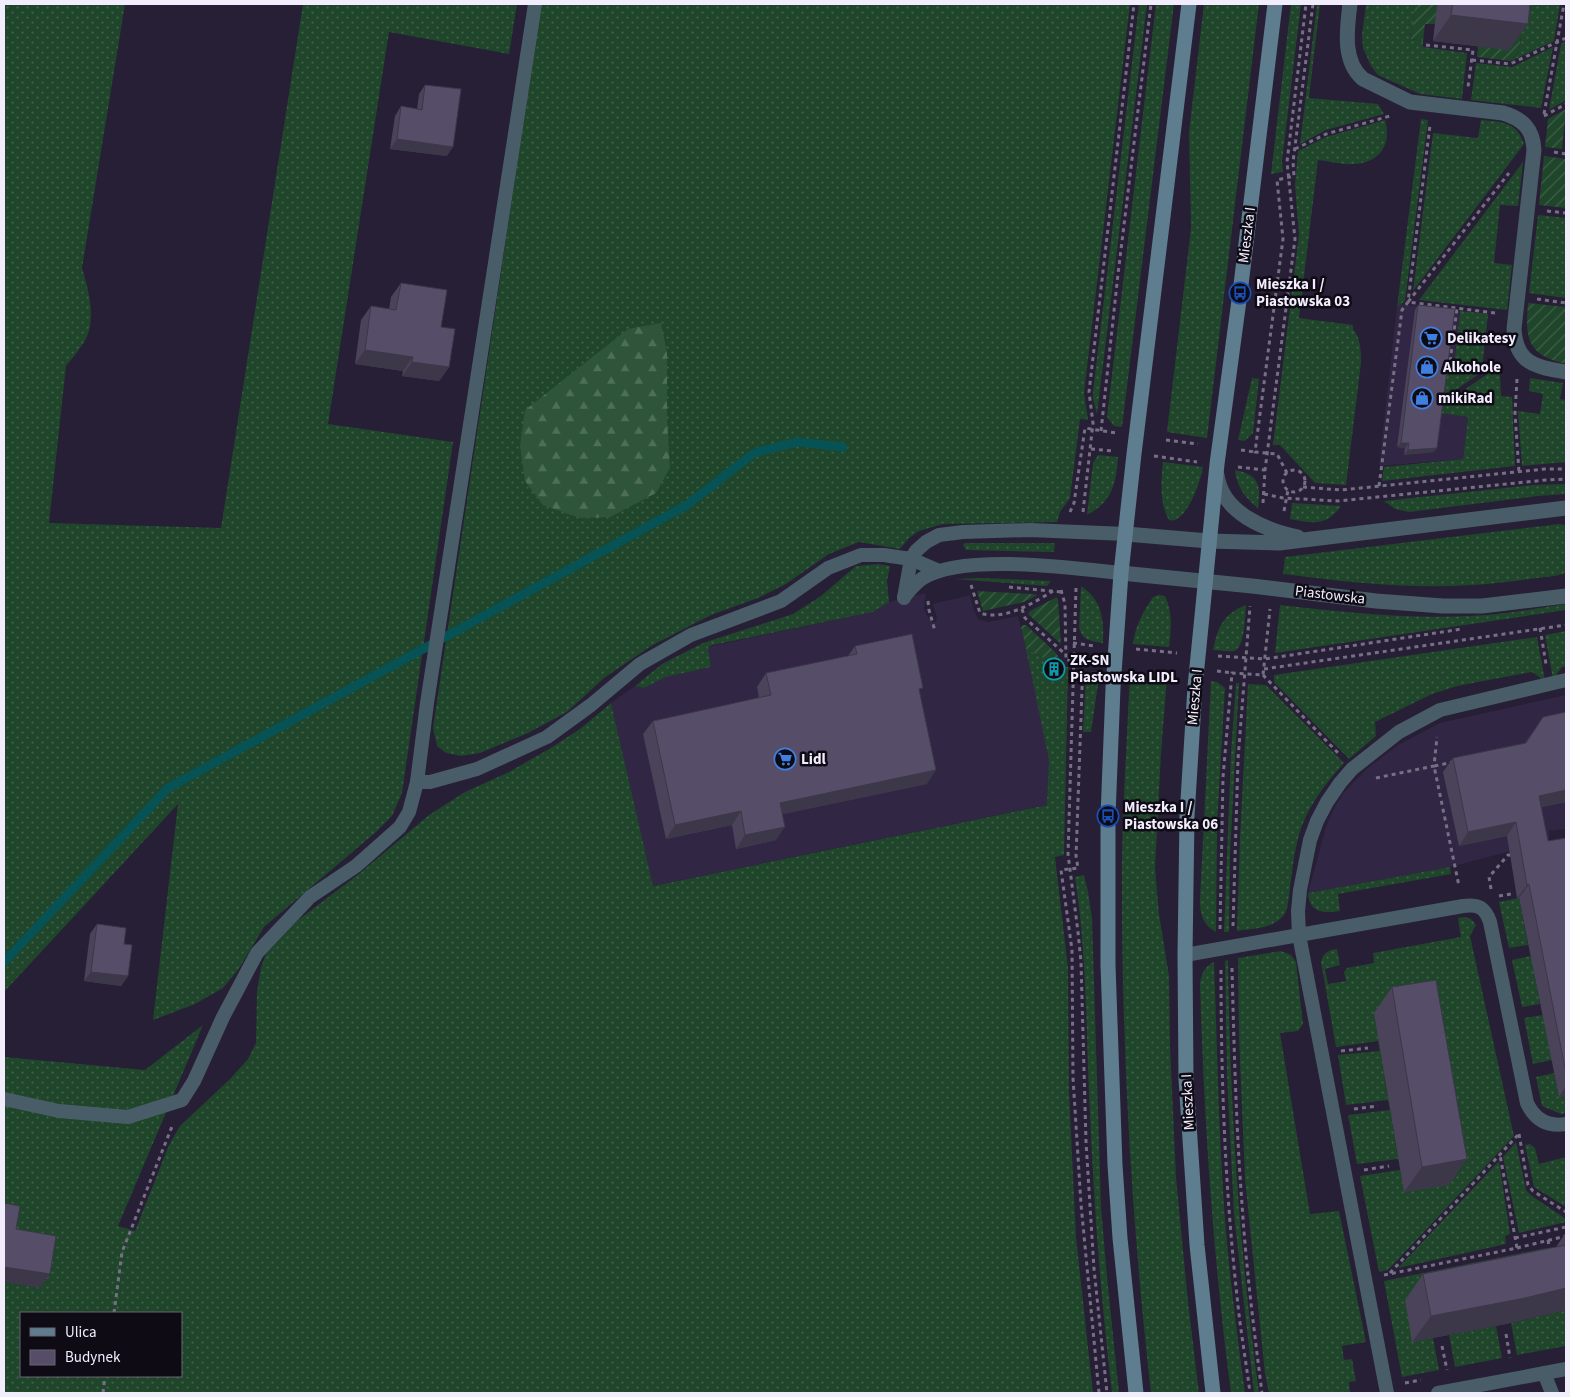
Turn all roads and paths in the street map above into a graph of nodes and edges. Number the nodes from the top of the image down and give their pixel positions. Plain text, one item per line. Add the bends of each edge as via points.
1 (535, 4) edge
2 (1134, 4) edge
3 (1152, 4) edge
4 (1189, 4) edge
5 (1275, 4) edge
6 (1306, 4) edge
7 (1313, 4) edge
8 (1350, 4) edge
9 (1564, 4) edge
10 (1566, 38) edge
11 (1558, 42) junction
12 (1426, 44) dead end
13 (1472, 60) junction
14 (1433, 105) junction
15 (1465, 108) junction
16 (1399, 114) dead end
17 (1543, 116) dead end
18 (1294, 150) junction
19 (1534, 150) junction
20 (1566, 150) edge
21 (1566, 154) edge
22 (1289, 178) junction
23 (1518, 297) junction
24 (1408, 302) junction
25 (1566, 303) edge
26 (1456, 308) junction
27 (1516, 315) junction
28 (1528, 362) junction
29 (1481, 372) dead end
30 (1566, 372) edge
31 (1093, 430) junction
32 (1101, 431) junction
33 (1122, 434) dead end
34 (1166, 440) dead end
35 (1206, 445) dead end
36 (1091, 449) junction
37 (1237, 450) dead end
38 (1255, 452) junction
39 (1267, 453) junction
40 (1134, 454) junction
41 (1217, 469) junction
42 (1566, 469) edge
43 (1265, 470) junction
44 (1519, 472) junction
45 (1287, 473) junction
46 (1566, 480) edge
47 (1379, 486) junction
48 (1303, 487) junction
49 (1288, 490) junction
50 (1264, 494) junction
51 (1286, 498) junction
52 (1562, 509) edge
53 (1262, 510) dead end
54 (1069, 515) dead end
55 (1082, 518) dead end
56 (1283, 518) dead end
57 (1126, 534) junction
58 (1307, 539) junction
59 (1210, 541) junction
60 (911, 559) junction
61 (940, 571) junction
62 (1121, 573) junction
63 (1206, 581) junction
64 (964, 584) dead end
65 (971, 584) junction
66 (1076, 584) dead end
67 (980, 585) dead end
68 (1007, 587) dead end
69 (1053, 590) junction
70 (1566, 590) edge
71 (931, 596) dead end
72 (1566, 596) edge
73 (1539, 600) junction
74 (1250, 604) dead end
75 (1270, 604) dead end
76 (1022, 609) junction
77 (1566, 625) edge
78 (1540, 628) junction
79 (1466, 629) dead end
80 (935, 631) dead end
81 (1074, 643) junction
82 (1116, 647) junction
83 (1065, 654) junction
84 (1198, 655) junction
85 (1245, 657) junction
86 (1265, 659) junction
87 (1073, 661) junction
88 (1264, 669) junction
89 (1211, 671) dead end
90 (1232, 672) junction
91 (1244, 673) junction
92 (1566, 680) edge
93 (1550, 684) junction
94 (1460, 760) edge
95 (417, 782) junction
96 (1070, 869) junction
97 (1511, 894) dead end
98 (1493, 898) dead end
99 (1463, 906) junction
100 (1299, 935) junction
101 (1227, 949) junction
102 (1185, 955) junction
103 (1368, 1048) dead end
104 (1333, 1052) dead end
105 (4, 1099) edge
106 (182, 1100) junction
107 (1378, 1106) dead end
108 (1352, 1109) dead end
109 (1534, 1115) junction
110 (1566, 1124) edge
111 (1518, 1135) junction
112 (1500, 1155) junction
113 (1388, 1166) dead end
114 (1355, 1171) dead end
115 (1566, 1212) edge
116 (1566, 1227) edge
117 (1566, 1236) edge
118 (1515, 1238) junction
119 (1548, 1240) junction
120 (1517, 1248) junction
121 (1551, 1255) edge
122 (1389, 1274) junction
123 (1364, 1279) junction
124 (114, 1312) edge
125 (1506, 1334) edge
126 (1442, 1346) edge
127 (1511, 1363) dead end
128 (1566, 1369) edge
129 (1544, 1373) junction
130 (1448, 1376) dead end
131 (106, 1377) edge
132 (1422, 1380) dead end
133 (1400, 1382) dead end
134 (103, 1393) edge
135 (1099, 1393) edge
136 (1107, 1393) edge
137 (1136, 1393) edge
138 (1213, 1393) edge
139 (1250, 1393) edge
140 (1262, 1393) edge
141 (1387, 1393) edge
142 (1438, 1393) edge
143 (1552, 1393) edge

1 - 95 lane
2 - 31 path via 1088,392
3 - 32 path
4 - 40 street
5 - 41 street, Mieszka I
6 - 22 path via 1287,162
7 - 18 path
8 - 14 street via 1350,60 1357,73 1400,98
9 - 11 path
10 - 11 path
11 - 13 path via 1510,64
11 - 17 path
12 - 13 path via 1473,48
13 - 15 path
14 - 15 street
14 - 24 path
15 - 19 street via 1503,113 1519,119 1531,131
16 - 18 path via 1326,134
18 - 22 path via 1294,176
19 - 23 street
19 - 24 path via 1524,152
20 - 21 path
22 - 38 path via 1277,180 1283,239
22 - 39 path via 1295,239
23 - 25 path
23 - 27 street
24 - 26 path
24 - 47 path via 1402,310
26 - 27 path
26 - 29 path via 1447,369
27 - 28 street via 1515,339 1521,355
28 - 30 street via 1537,367
28 - 44 path via 1517,376 1515,413
31 - 32 path
31 - 36 path
31 - 54 path via 1085,428 1074,502
32 - 33 path
34 - 35 path
36 - 40 path
36 - 55 path
37 - 38 path
38 - 39 path
39 - 43 path
39 - 45 path via 1277,454
40 - 41 path
40 - 57 street
41 - 43 path
41 - 58 street via 1220,492 1248,518 1268,529
41 - 59 street, Mieszka I
42 - 44 path
43 - 50 path
44 - 47 path
45 - 48 path via 1300,472 1305,480
45 - 49 path via 1283,480
46 - 51 path via 1362,500
47 - 48 path via 1341,490
48 - 49 path
49 - 51 path
50 - 51 path
50 - 53 path
51 - 56 path
52 - 58 street
57 - 59 street
57 - 60 lane via 1030,530 949,533 926,542
57 - 62 street
58 - 59 street via 1279,543
59 - 63 street, Mieszka I
60 - 61 lane
60 - 61 lane via 904,598 912,587
60 - 95 lane via 861,555 828,568 781,600 692,635 640,664 547,738 477,769 430,782
61 - 62 lane via 957,566 1005,565
62 - 63 street, Piastowska
62 - 82 street
63 - 73 street, Piastowska via 1443,606
63 - 84 street, Mieszka I
64 - 65 path
65 - 67 path
65 - 76 path via 980,613 987,615
66 - 81 path
68 - 69 path
69 - 76 path
69 - 83 path via 1061,592 1064,604
70 - 73 street, Piastowska
71 - 80 path via 928,602
72 - 73 street, Piastowska
74 - 85 path
75 - 86 path
76 - 83 path via 1025,618
77 - 78 path
78 - 88 path
78 - 93 path
79 - 86 path
81 - 82 path
81 - 87 path
82 - 84 path
82 - 137 street via 1108,816 1108,965 1120,1229
83 - 87 path via 1066,660
84 - 85 path
84 - 102 street, Mieszka I via 1187,816
85 - 86 path
85 - 91 path
86 - 88 path
87 - 96 path
87 - 96 path via 1083,662 1078,868
88 - 91 path via 1263,675
89 - 90 path
90 - 91 path
90 - 101 path via 1224,777
91 - 101 path
92 - 93 lane
93 - 100 lane via 1440,710 1399,732 1352,769 1327,802 1310,840 1300,890
94 - 99 path via 1434,766
95 - 106 lane via 409,812 400,827 356,866 310,897 257,953
96 - 135 path via 1061,870 1072,950 1073,1078
96 - 136 path via 1081,962 1086,1142 1094,1269
97 - 98 path
99 - 100 lane
99 - 109 lane via 1477,905 1488,915 1527,1103
100 - 101 lane
100 - 123 lane
101 - 102 lane
101 - 139 path via 1221,1026 1229,1204
101 - 140 path via 1242,1204
102 - 138 street, Mieszka I via 1190,1161
103 - 104 path
105 - 106 lane via 59,1111 128,1118
106 - 124 path via 122,1252
107 - 108 path
109 - 110 lane via 1551,1126
109 - 111 path
111 - 112 path
111 - 115 path via 1528,1185
112 - 118 path
112 - 122 path
113 - 114 path
116 - 118 path
117 - 119 path
118 - 120 path
119 - 120 path
119 - 121 path
120 - 122 path
122 - 123 path
123 - 141 lane
125 - 127 path
126 - 130 path
128 - 129 lane
129 - 142 lane
129 - 143 lane
131 - 134 path
132 - 133 path

